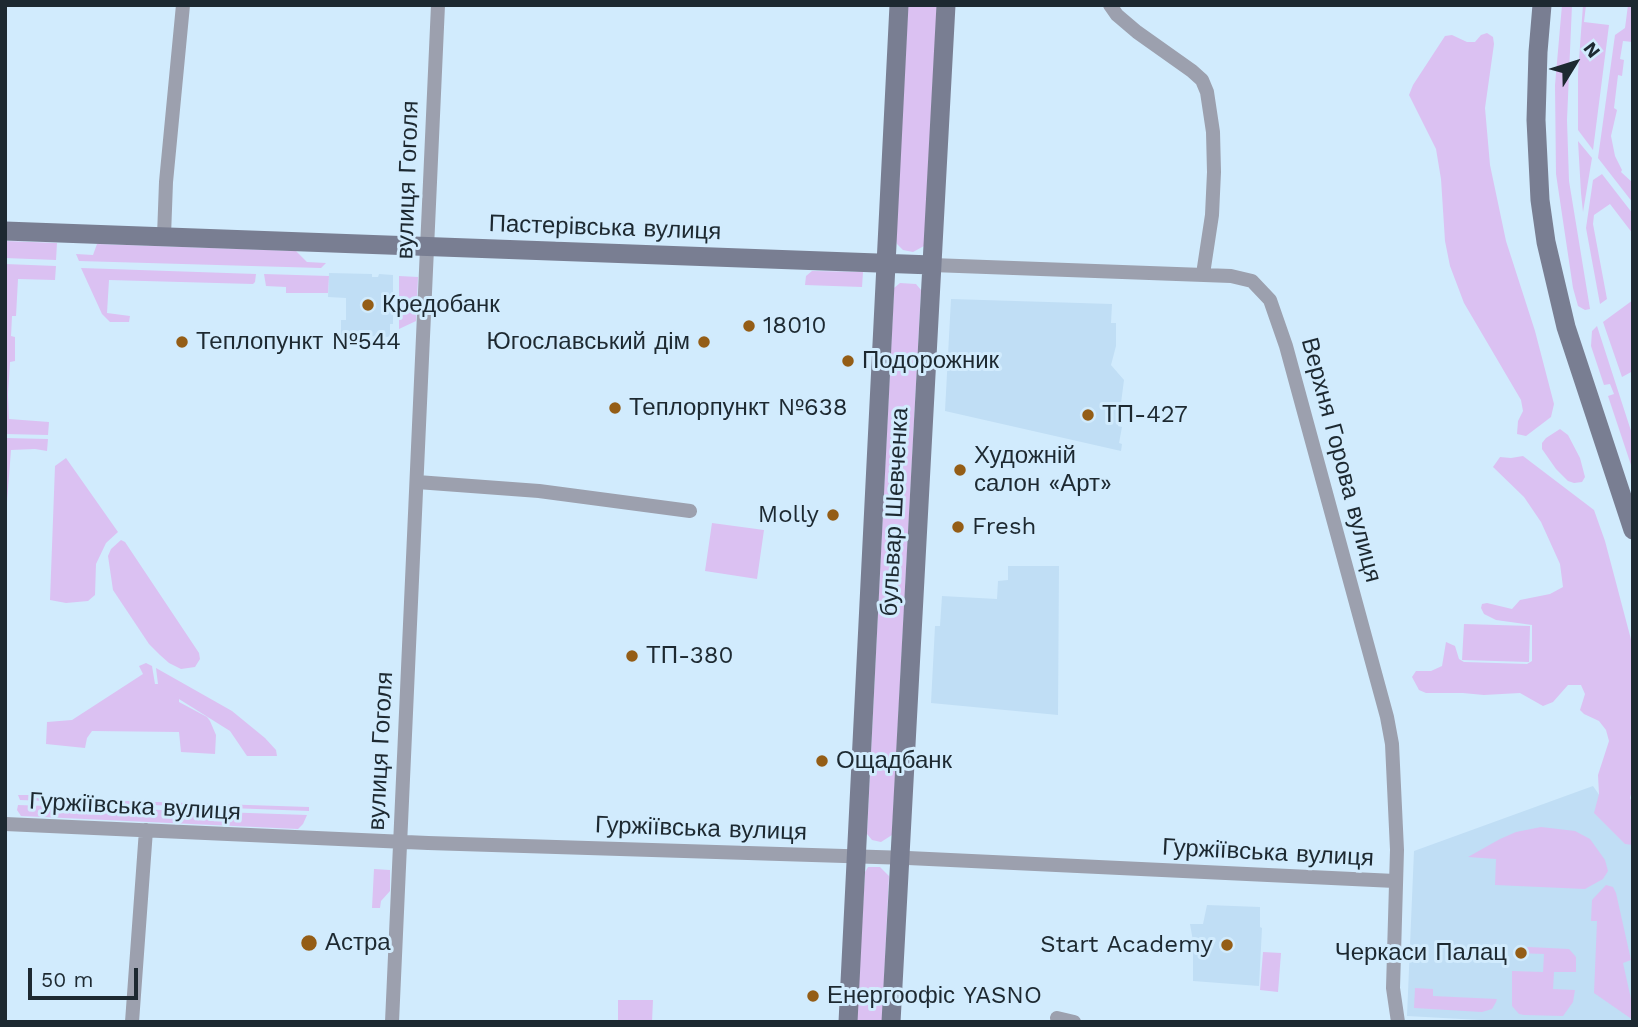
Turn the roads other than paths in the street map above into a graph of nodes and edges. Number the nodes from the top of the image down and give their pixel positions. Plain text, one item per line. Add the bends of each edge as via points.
1 (183, 5) edge
2 (438, 5) edge
3 (899, 5) edge
4 (946, 5) edge
5 (1110, 5) edge
6 (1542, 5) edge
7 (5, 231) edge
8 (164, 236) junction
9 (428, 246) junction
10 (887, 264) junction
11 (932, 265) junction
12 (1203, 275) junction
13 (417, 482) junction
14 (690, 511) dead end
15 (1633, 530) edge
16 (5, 824) edge
17 (146, 830) junction
18 (400, 841) junction
19 (856, 857) junction
20 (900, 858) junction
21 (1395, 881) junction
22 (1056, 1018) dead end
23 (132, 1022) edge
24 (391, 1022) edge
25 (848, 1022) edge
26 (891, 1022) edge
27 (1074, 1022) edge
28 (1398, 1022) edge

1 - 8 street
2 - 9 street, вулиця Гоголя
3 - 10 main road, бульвар Шевченка
4 - 11 main road, бульвар Шевченка
5 - 12 street via 1131,27 1192,71 1207,92 1214,172
6 - 15 main road via 1536,120 1546,242 1566,327
7 - 8 main road, Пастерівська вулиця
8 - 9 main road, Пастерівська вулиця
9 - 10 main road, Пастерівська вулиця
9 - 13 street, вулиця Гоголя
10 - 11 main road, Пастерівська вулиця
10 - 19 main road, бульвар Шевченка
11 - 12 street, Пастерівська вулиця
11 - 20 main road, бульвар Шевченка
12 - 21 street, Верхня Горова вулиця via 1252,281 1270,300 1280,324 1387,717 1395,776
13 - 14 street via 539,491
13 - 18 street, вулиця Гоголя
16 - 17 street, Гуржіївська вулиця
17 - 18 street, Гуржіївська вулиця
17 - 23 street
18 - 19 street, Гуржіївська вулиця
18 - 24 street, вулиця Гоголя
19 - 20 street, Гуржіївська вулиця
19 - 25 main road, бульвар Шевченка
20 - 21 street, Гуржіївська вулиця
20 - 26 main road, бульвар Шевченка
21 - 28 street, Верхня Горова вулиця via 1393,988
22 - 27 street

